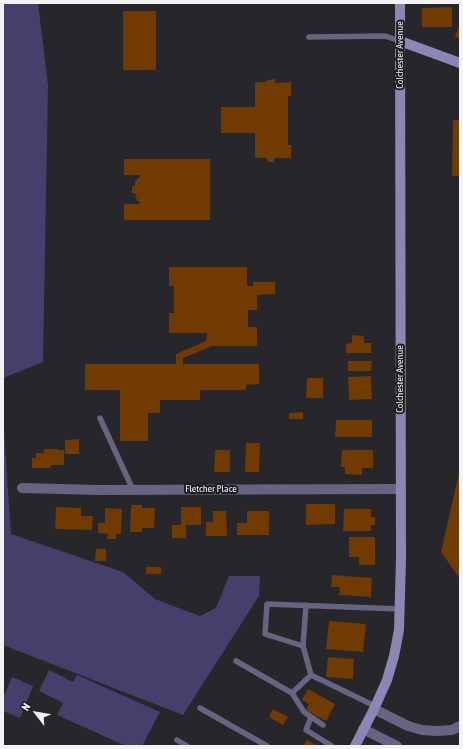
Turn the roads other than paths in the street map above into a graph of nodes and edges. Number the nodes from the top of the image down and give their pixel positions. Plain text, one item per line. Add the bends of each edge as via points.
1 (400, 3) edge
2 (309, 37) dead end
3 (400, 41) junction
4 (460, 63) edge
5 (100, 418) dead end
6 (22, 488) dead end
7 (400, 489) junction
8 (133, 490) junction
9 (306, 605) junction
10 (400, 610) junction
11 (303, 646) junction
12 (236, 661) dead end
13 (311, 675) junction
14 (292, 693) junction
15 (200, 708) dead end
16 (375, 708) junction
17 (311, 717) junction
18 (323, 725) dead end
19 (460, 726) edge
20 (363, 730) junction
21 (177, 740) dead end
22 (187, 746) edge
23 (267, 746) edge
24 (332, 746) edge
25 (354, 746) edge
26 (397, 746) edge

1 - 3 main road, Colchester Avenue
2 - 3 lane via 385,36
3 - 4 main road
3 - 7 main road, Colchester Avenue
5 - 8 lane
6 - 8 street, Fletcher Place
7 - 8 street, Fletcher Place
7 - 10 main road, Colchester Avenue
9 - 10 lane
9 - 11 lane
9 - 11 lane via 267,604 265,634
10 - 16 main road, Colchester Avenue via 394,656
11 - 13 lane
12 - 14 lane
13 - 14 lane
13 - 16 lane
14 - 17 lane via 304,712
15 - 23 lane
16 - 19 street via 408,726 422,730 452,730
16 - 20 main road, Colchester Avenue
17 - 18 lane
17 - 24 lane via 306,730
20 - 25 main road, Colchester Avenue
20 - 26 street
21 - 22 lane

